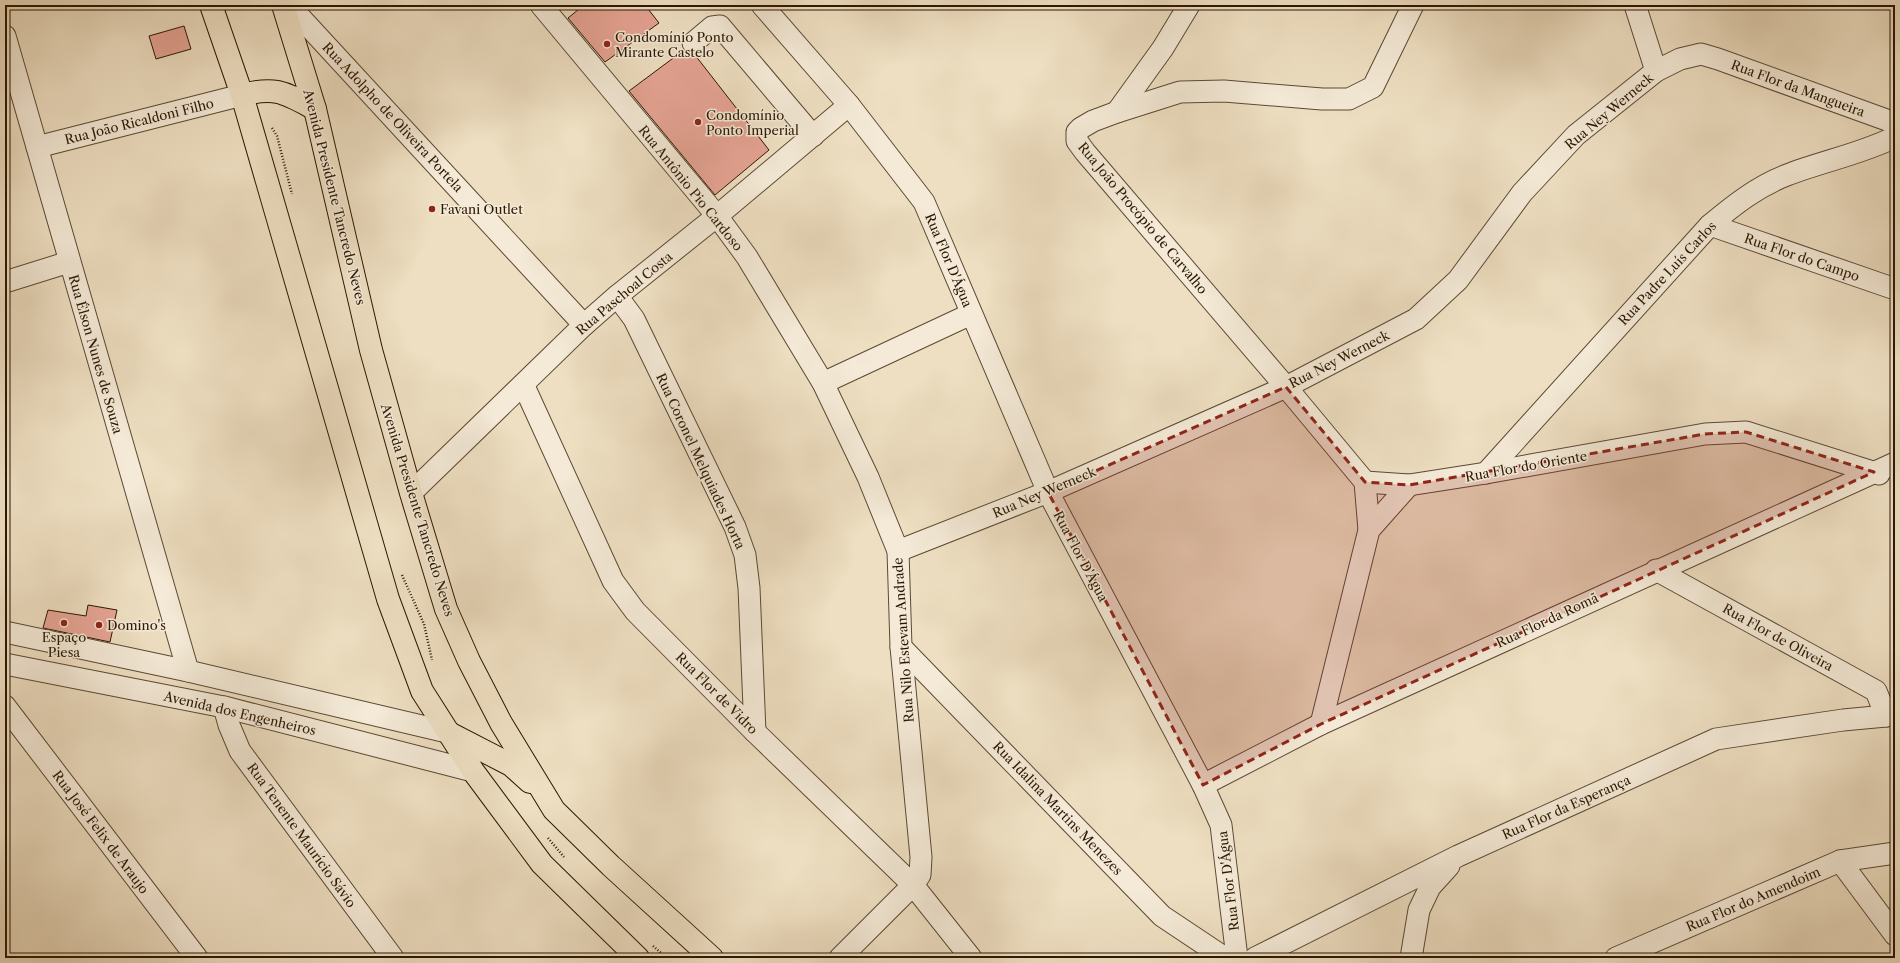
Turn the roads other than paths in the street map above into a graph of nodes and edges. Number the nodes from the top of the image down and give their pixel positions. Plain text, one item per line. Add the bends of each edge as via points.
1 (211, 5) edge
2 (541, 5) edge
3 (762, 5) edge
4 (1189, 5) edge
5 (1413, 5) edge
6 (1635, 5) edge
7 (296, 11) edge
8 (5, 36) edge
9 (693, 43) dead end
10 (1701, 54) joint
11 (1656, 71) junction
12 (242, 95) junction
13 (849, 105) junction
14 (315, 109) junction
15 (1117, 112) junction
16 (1895, 123) edge
17 (812, 136) junction
18 (1895, 138) edge
19 (37, 147) junction
20 (717, 216) junction
21 (1710, 225) junction
22 (69, 262) junction
23 (5, 282) edge
24 (1895, 289) edge
25 (617, 296) junction
26 (971, 314) junction
27 (584, 325) junction
28 (823, 383) junction
29 (524, 386) junction
30 (1286, 386) junction
31 (1895, 464) edge
32 (1874, 472) junction
33 (1486, 474) junction
34 (1895, 478) edge
35 (1364, 482) junction
36 (1409, 484) junction
37 (1048, 492) junction
38 (411, 493) junction
39 (1369, 530) junction
40 (898, 551) junction
41 (1656, 570) junction
42 (5, 632) edge
43 (902, 647) junction
44 (5, 664) edge
45 (188, 671) junction
46 (5, 706) edge
47 (224, 707) junction
48 (1891, 715) edge
49 (1321, 724) junction
50 (447, 732) junction
51 (755, 732) junction
52 (473, 771) junction
53 (1203, 785) junction
54 (554, 810) junction
55 (1895, 853) edge
56 (1458, 856) junction
57 (1840, 861) junction
58 (913, 885) junction
59 (1895, 935) edge
60 (197, 958) edge
61 (393, 958) edge
62 (638, 958) edge
63 (712, 958) edge
64 (840, 958) edge
65 (971, 958) edge
66 (1225, 958) edge
67 (1237, 958) edge
68 (1255, 958) edge
69 (1411, 958) edge
70 (1616, 958) edge

1 - 12 main road
2 - 20 street, Rua Antônio Pio Cardoso
3 - 13 street, Rua Flor D'Água
4 - 15 street via 1163,48
5 - 15 street, Rua João Procópio de Carvalho via 1373,87 1349,99 1203,90 1180,92
6 - 11 street
7 - 14 main road, Avenida Presidente Tancredo Neves
7 - 27 street, Rua Adolpho de Oliveira Portela
8 - 19 street, Rua Élson Nunes de Souza
9 - 17 street via 712,27 720,26
10 - 11 street, Rua Ney Werneck via 1680,59
10 - 16 street, Rua Flor da Mangueira
11 - 30 street, Rua Ney Werneck via 1576,135 1522,193 1458,280 1416,319
12 - 14 main road via 263,90 285,93
12 - 19 street, Rua João Ricaldoni Filho
12 - 50 main road via 388,599 422,691
13 - 17 street, Rua Paschoal Costa
13 - 26 street, Rua Flor D'Água via 924,202
14 - 38 main road, Avenida Presidente Tancredo Neves via 371,350
15 - 30 street, Rua João Procópio de Carvalho via 1081,128 1077,132 1077,141
17 - 20 street, Rua Paschoal Costa
18 - 21 street, Rua Padre Luís Carlos via 1787,175 1739,202
19 - 22 street, Rua Élson Nunes de Souza
20 - 25 street, Rua Paschoal Costa
20 - 28 street, Rua Antônio Pio Cardoso via 747,257
21 - 24 street, Rua Flor do Campo
21 - 33 street, Rua Padre Luís Carlos
22 - 23 street
22 - 45 street, Rua Élson Nunes de Souza
25 - 27 street, Rua Paschoal Costa
25 - 51 street, Rua Coronel Melquiades Horta via 634,318 735,527 745,555 749,588
26 - 28 street
26 - 37 street, Rua Flor D'Água
27 - 29 street, Rua Paschoal Costa
28 - 40 street, Rua Nilo Estevam Andrade via 868,477
29 - 38 street, Rua Paschoal Costa
29 - 51 street, Rua Flor de Vidro via 613,581 635,611
30 - 35 street
30 - 37 street, Rua Ney Werneck
31 - 32 street, Rua Flor da Romã
32 - 33 street, Rua Flor do Oriente via 1746,432 1705,434
32 - 34 street, Rua Flor do Oriente
32 - 41 street, Rua Flor da Romã
33 - 36 street, Rua Flor do Oriente
35 - 36 street, Rua Flor do Oriente
35 - 39 street
36 - 39 street
37 - 40 street, Rua Ney Werneck
37 - 53 street, Rua Flor D'Água
38 - 54 main road, Avenida Presidente Tancredo Neves via 446,609 469,661 501,723
39 - 49 street
40 - 43 street, Rua Nilo Estevam Andrade
41 - 48 street, Rua Flor de Oliveira via 1876,691
41 - 49 street, Rua Flor da Romã
42 - 45 street
43 - 58 street, Rua Nilo Estevam Andrade via 921,857 920,875
43 - 66 street, Rua Idalina Martins Menezes via 1162,916
44 - 47 street, Avenida dos Engenheiros
45 - 50 street
46 - 60 street, Rua José Felix de Araujo
47 - 52 street, Avenida dos Engenheiros
47 - 61 street, Rua Tenente Maurício Sávio via 240,751
48 - 56 street, Rua Flor da Esperança via 1716,739
49 - 53 street, Rua Flor da Romã
50 - 52 main road
50 - 54 main road via 511,764
51 - 58 street, Rua Flor de Vidro
52 - 62 main road via 542,864
53 - 67 street, Rua Flor D'Água via 1221,825
54 - 63 main road, Avenida Presidente Tancredo Neves
55 - 57 street, Rua Flor do Amendoim
56 - 68 street, Rua Flor da Esperança
56 - 69 street via 1430,887 1419,910
57 - 59 street
57 - 70 street, Rua Flor do Amendoim
58 - 64 street
58 - 65 street, Rua Flor de Vidro

